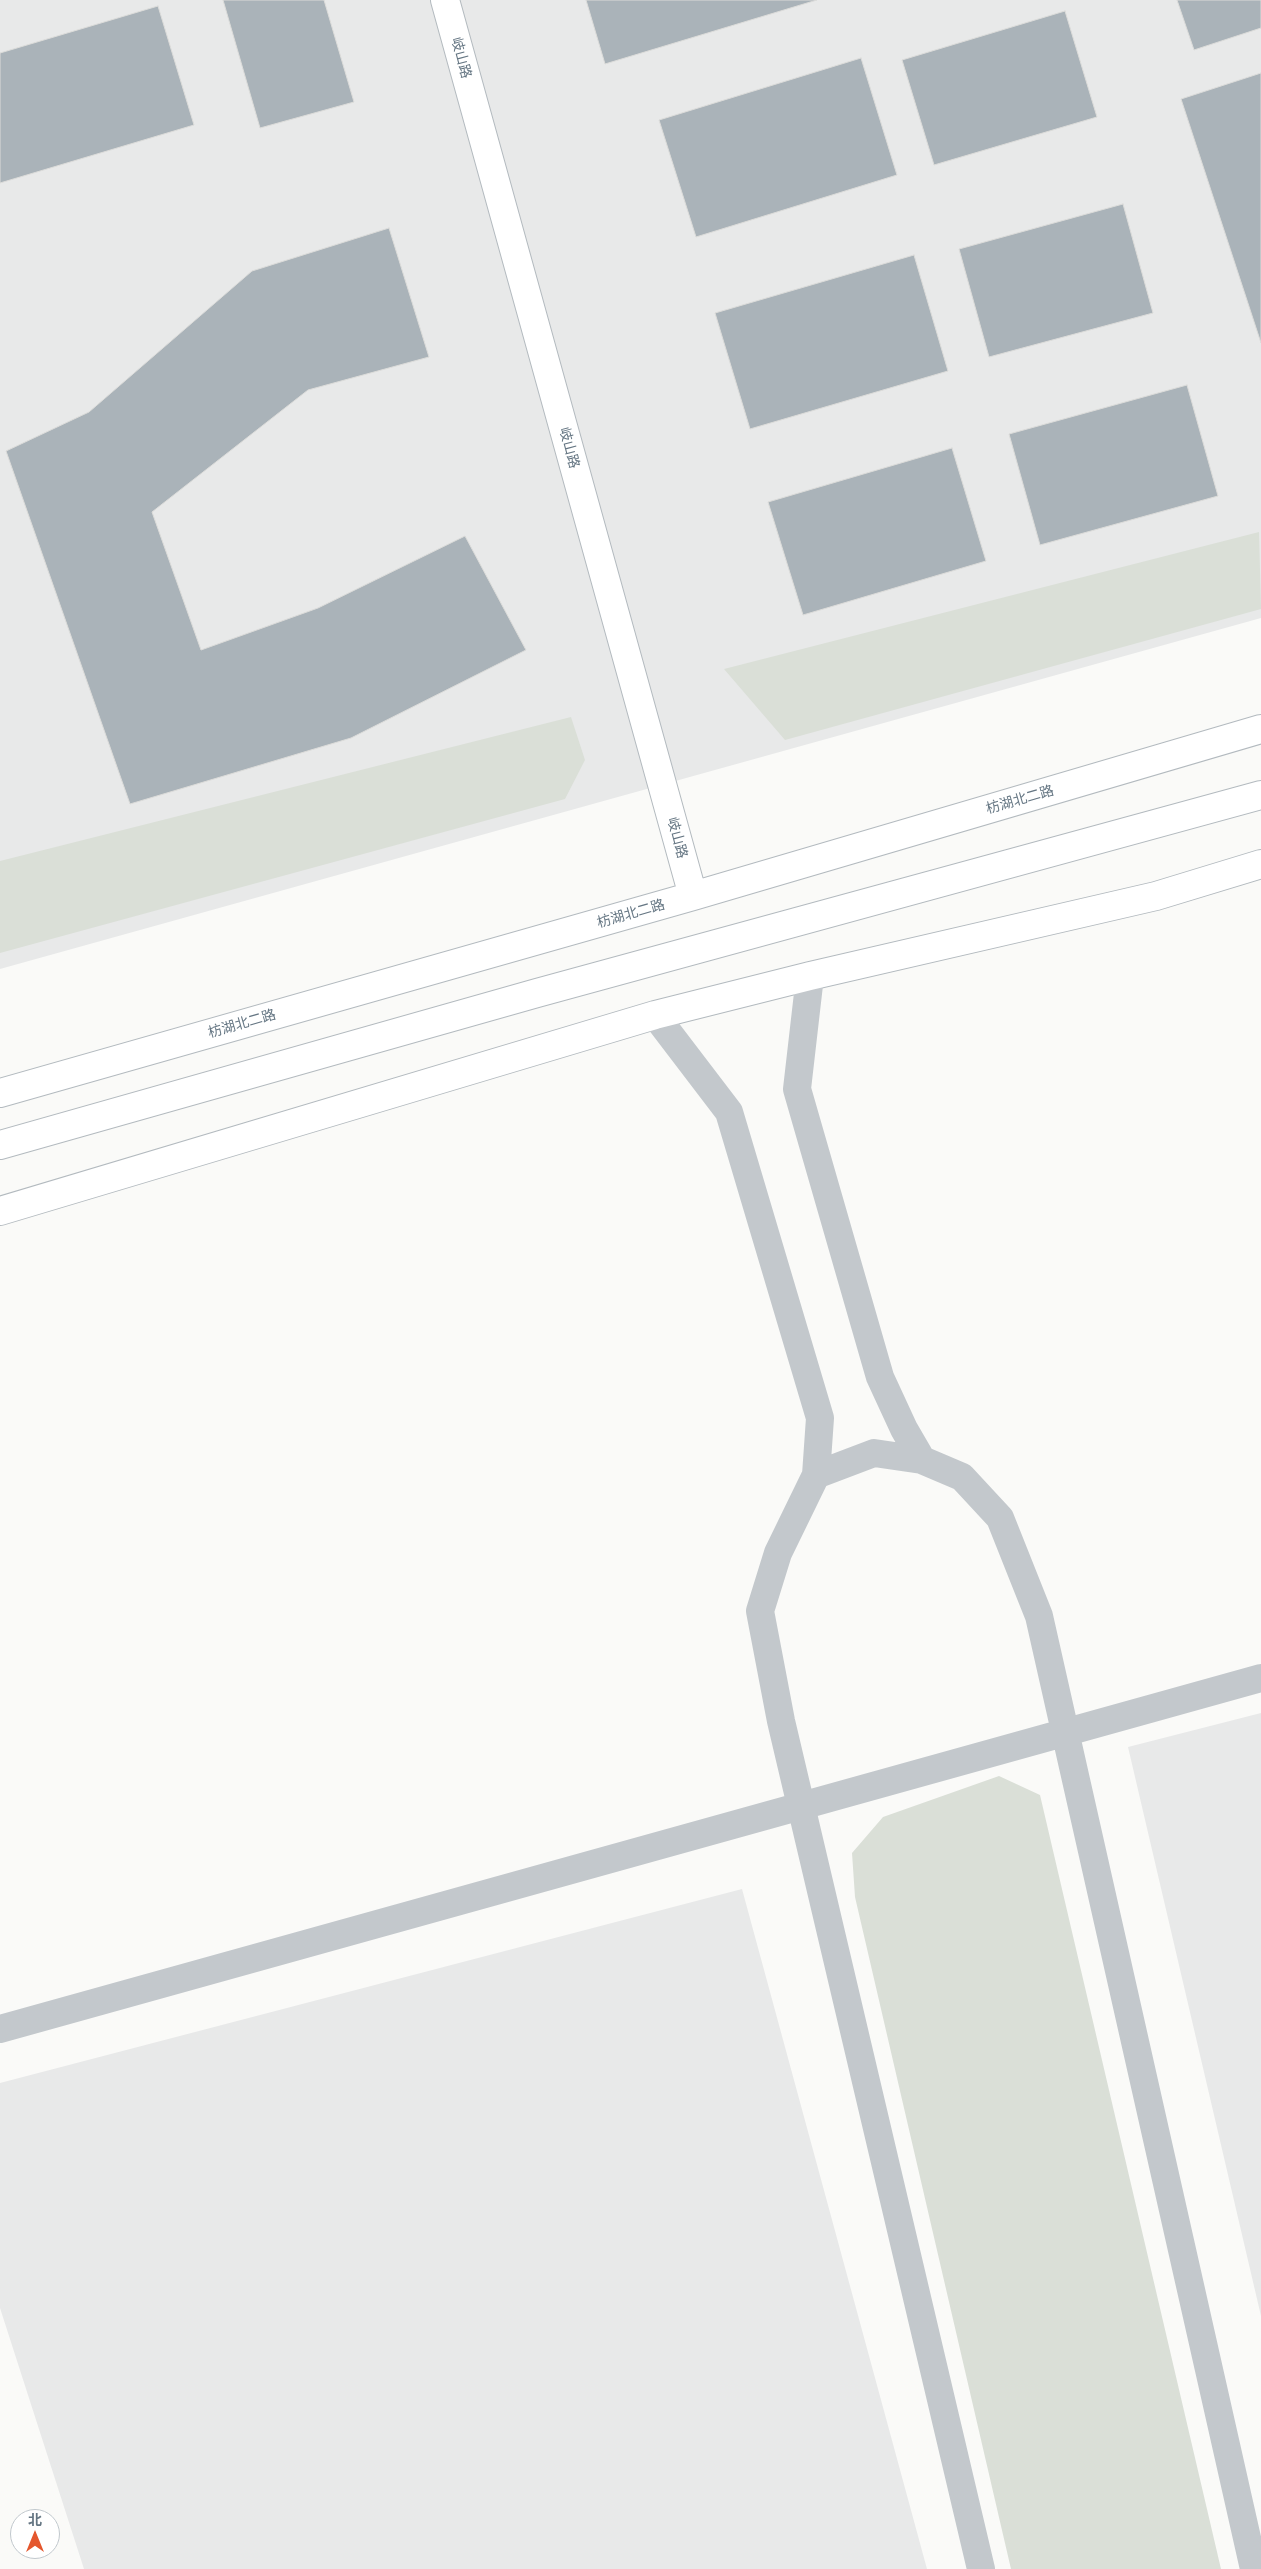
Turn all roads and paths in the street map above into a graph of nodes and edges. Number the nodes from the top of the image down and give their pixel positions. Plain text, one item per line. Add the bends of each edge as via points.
1 (445, 0) edge
2 (1261, 729) edge
3 (1261, 795) edge
4 (1261, 864) edge
5 (693, 896) junction
6 (810, 976) junction
7 (655, 1015) junction
8 (0, 1093) edge
9 (0, 1145) edge
10 (0, 1211) edge
11 (922, 1460) junction
12 (816, 1475) junction
13 (1261, 1678) edge
14 (1065, 1734) junction
15 (802, 1807) junction
16 (0, 2029) edge
17 (981, 2569) edge
18 (1254, 2569) edge

1 - 5 main road, 岐山路
2 - 5 main road, 枋湖北二路
3 - 9 main road via 537,993
4 - 6 main road via 1156,896
5 - 8 main road, 枋湖北二路
6 - 7 main road
6 - 11 street via 798,1089 880,1377
7 - 10 main road
7 - 12 street via 729,1112 820,1418
11 - 12 street via 874,1453
11 - 14 street via 962,1476 1000,1518 1039,1616
12 - 15 street via 778,1553 760,1611
13 - 14 street
14 - 15 street
14 - 18 street
15 - 16 street
15 - 17 street

